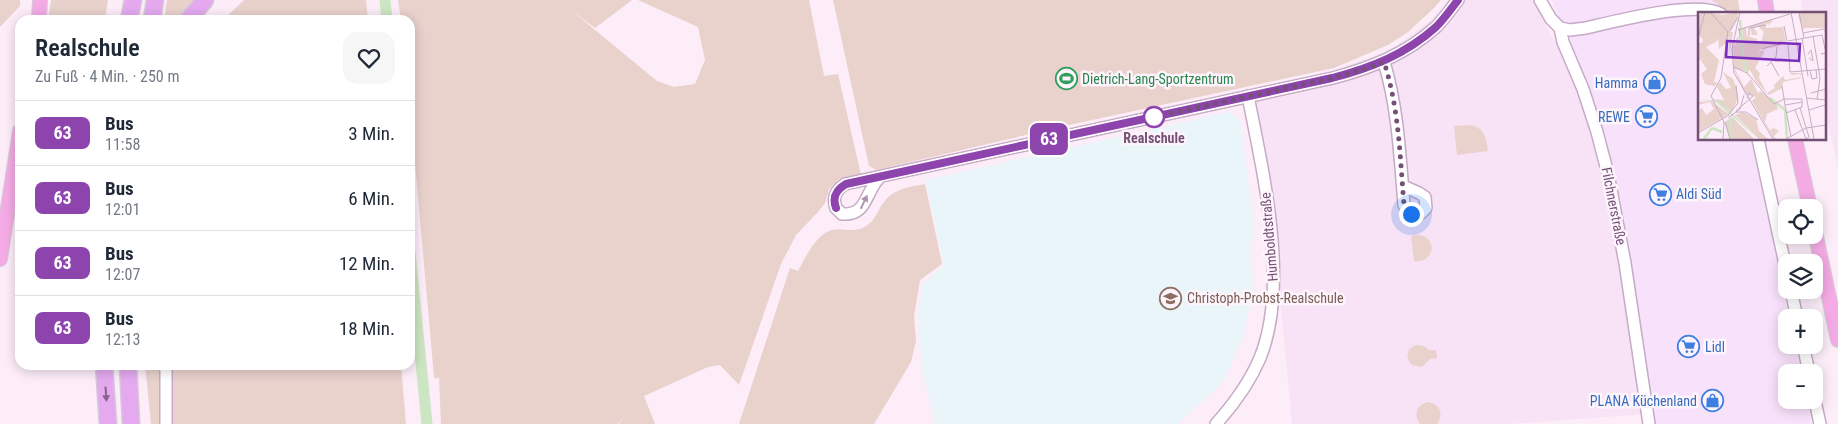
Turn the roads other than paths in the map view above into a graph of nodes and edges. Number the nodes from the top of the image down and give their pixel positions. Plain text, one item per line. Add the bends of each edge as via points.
1 (40, 0) edge
2 (133, 0) edge
3 (155, 0) edge
4 (205, 0) edge
5 (1458, 0) edge
6 (1540, 0) edge
7 (1717, 12) edge
8 (39, 15) edge
9 (130, 15) edge
10 (153, 15) edge
11 (192, 15) edge
12 (1560, 28) junction
13 (1384, 62) junction
14 (1248, 96) junction
15 (1758, 140) edge
16 (1795, 140) edge
17 (15, 163) edge
18 (880, 177) dead end
19 (1403, 186) dead end
20 (1808, 199) edge
21 (1818, 244) edge
22 (1783, 254) edge
23 (0, 259) edge
24 (1838, 340) edge
25 (104, 370) edge
26 (128, 370) edge
27 (166, 370) edge
28 (1817, 409) edge
29 (108, 424) edge
30 (131, 424) edge
31 (166, 424) edge
32 (1216, 424) edge
33 (1649, 424) edge
34 (1820, 424) edge

1 - 8 main road
2 - 9 highway
3 - 10 highway
4 - 11 highway
5 - 13 street via 1437,26
6 - 12 street, Filchnerstraße
7 - 12 street via 1689,5 1586,28
12 - 33 street, Filchnerstraße via 1583,89 1608,174 1627,272
13 - 14 street via 1332,78
13 - 19 street via 1395,112
14 - 18 street
14 - 32 street, Humboldtstraße via 1270,226 1272,310 1264,346 1251,377 1240,396
15 - 22 street
16 - 20 main road
17 - 23 main road
21 - 24 main road
25 -> 29 highway
26 - 30 highway
27 - 31 street
28 - 34 street

